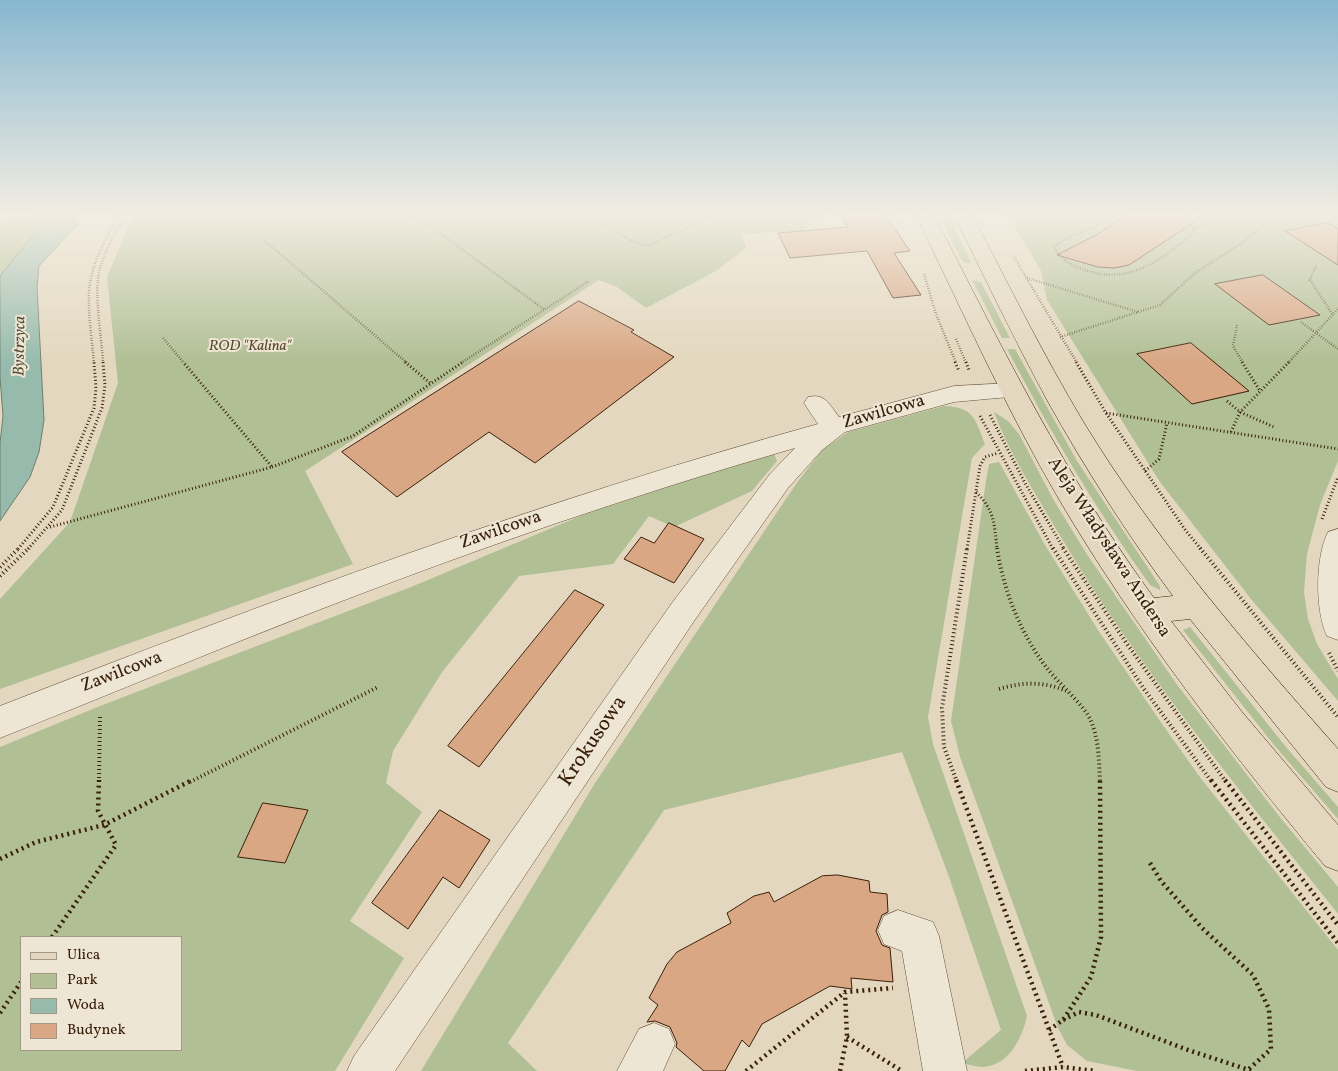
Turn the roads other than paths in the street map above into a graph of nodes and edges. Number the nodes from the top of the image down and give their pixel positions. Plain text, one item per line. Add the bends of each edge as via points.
1 (949, 263) edge
2 (987, 263) edge
3 (953, 272) junction
4 (992, 272) junction
5 (1012, 391) junction
6 (828, 420) junction
7 (1338, 540) edge
8 (1197, 605) junction
9 (1148, 612) junction
10 (1338, 627) edge
11 (0, 722) edge
12 (1338, 775) edge
13 (1338, 853) edge
14 (898, 930) dead end
15 (369, 1071) edge
16 (945, 1071) edge

1 - 3 main road, Aleja Władysława Andersa
2 - 4 main road, Aleja Władysława Andersa
3 - 4 main road
3 - 5 main road, Aleja Władysława Andersa
4 - 8 main road, Aleja Władysława Andersa via 1089,451
5 - 6 street, Zawilcowa via 954,394
5 - 9 main road, Aleja Władysława Andersa via 1070,494
6 - 11 street, Zawilcowa via 467,542
6 - 15 street, Krokusowa via 683,612
7 - 10 street via 1333,578
8 - 9 main road
8 - 12 main road, Aleja Władysława Andersa
9 - 13 main road, Aleja Władysława Andersa via 1244,739
14 - 16 street via 919,936

